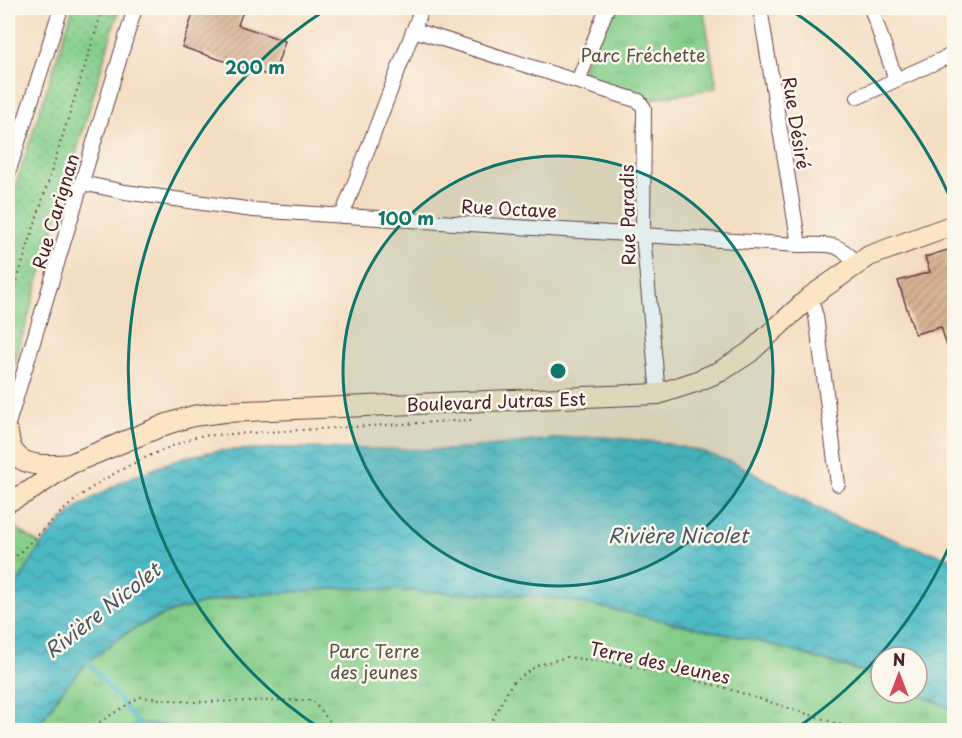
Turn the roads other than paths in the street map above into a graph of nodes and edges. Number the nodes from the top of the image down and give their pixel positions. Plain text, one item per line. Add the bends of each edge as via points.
1 (61, 8) edge
2 (135, 8) edge
3 (422, 8) edge
4 (607, 8) edge
5 (760, 8) edge
6 (871, 8) edge
7 (414, 30) junction
8 (954, 54) edge
9 (896, 80) junction
10 (578, 81) junction
11 (858, 97) dead end
12 (8, 173) edge
13 (82, 183) junction
14 (342, 216) junction
15 (954, 225) edge
16 (643, 234) junction
17 (799, 245) junction
18 (856, 263) junction
19 (810, 297) junction
20 (658, 394) junction
21 (8, 424) edge
22 (8, 434) edge
23 (70, 464) junction
24 (838, 484) dead end
25 (8, 502) edge

1 - 12 street
2 - 13 street, Rue Carignan
3 - 7 street
4 - 10 street
5 - 17 street, Rue Désiré
6 - 9 street
7 - 10 street, Rue Paradis
7 - 14 street
8 - 9 street
9 - 11 street
10 - 16 street, Rue Paradis via 639,101 644,108
13 - 14 street, Rue Octave via 202,204
13 - 21 street, Rue Carignan
14 - 16 street, Rue Octave
15 - 18 main road, Boulevard Jutras Est
16 - 17 street, Rue Octave
16 - 20 street, Rue Paradis
17 - 18 street, Rue Octave via 834,245
18 - 19 main road, Boulevard Jutras Est
19 - 20 main road, Boulevard Jutras Est via 740,359 712,375
19 - 24 street via 816,316
20 - 23 main road, Boulevard Jutras Est via 224,412 167,424
22 - 23 main road via 14,453 28,463
23 - 25 main road, Boulevard Jutras Est

